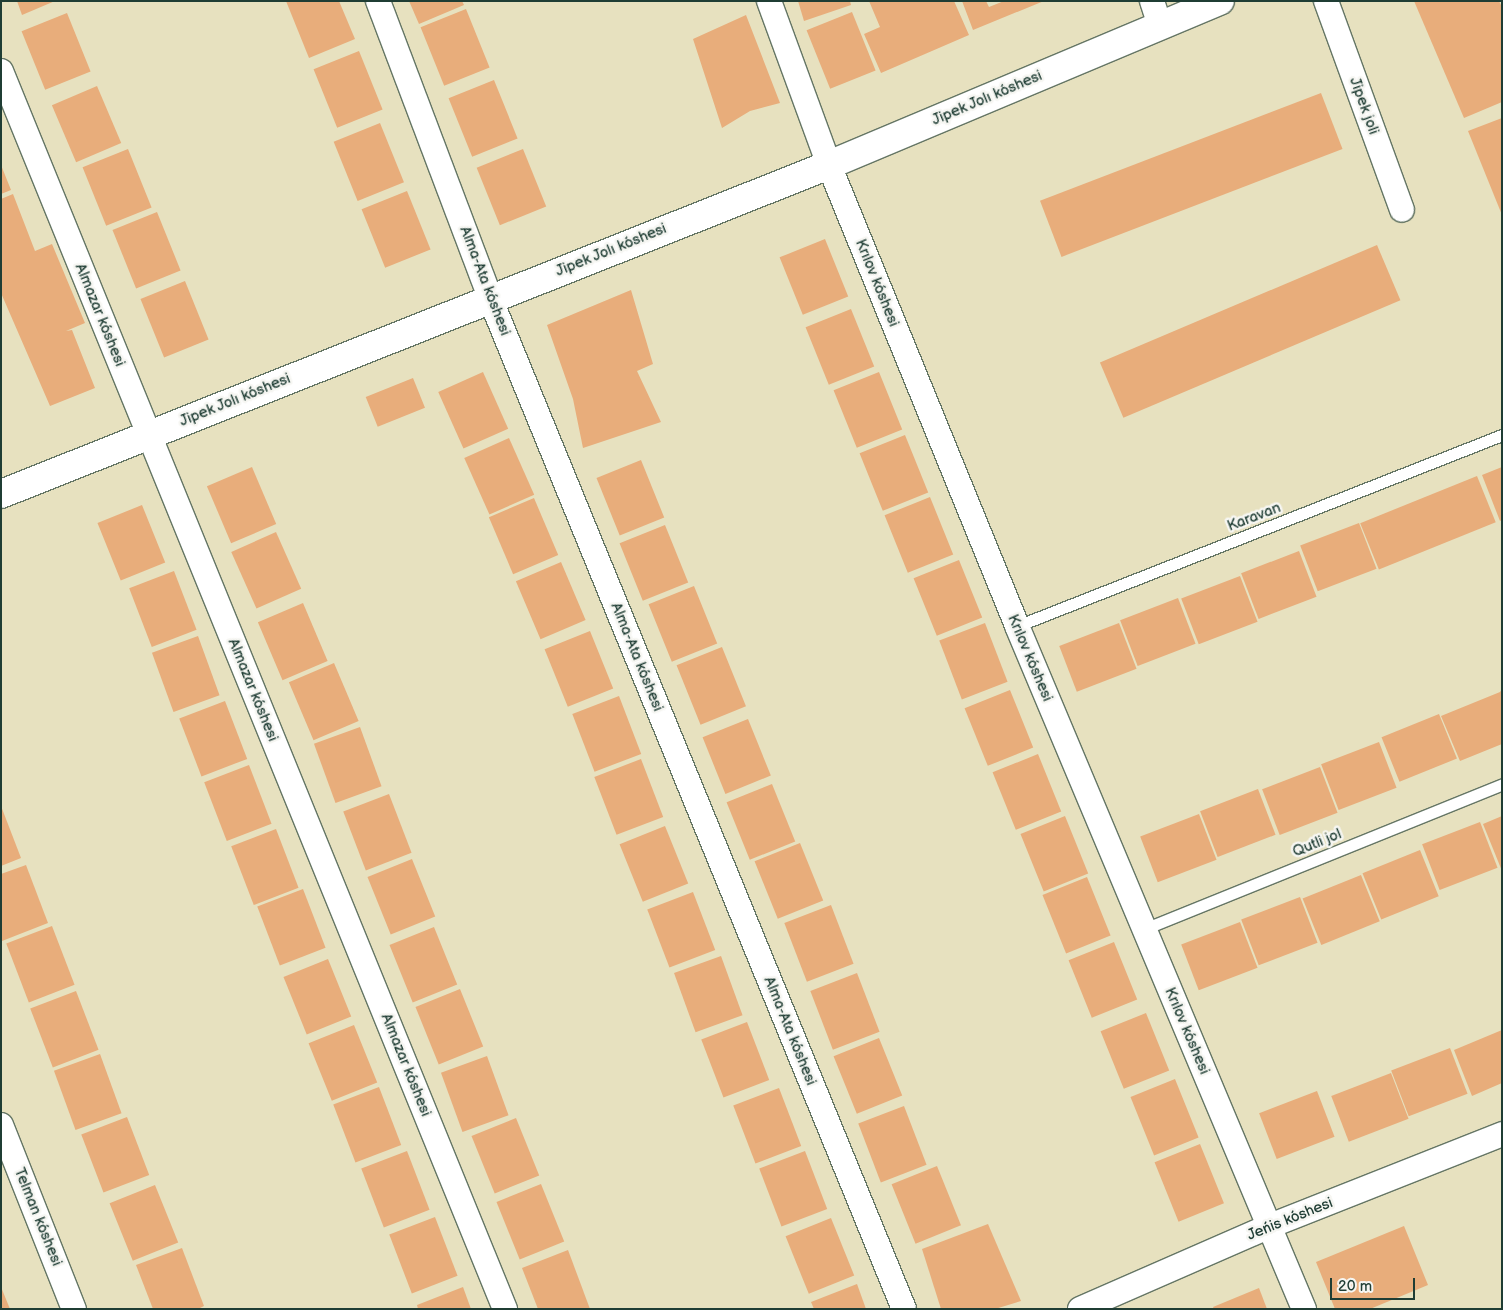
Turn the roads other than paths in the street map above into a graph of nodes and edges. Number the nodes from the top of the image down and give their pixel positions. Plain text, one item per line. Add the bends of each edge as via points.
1 (378, 1) edge
2 (769, 1) edge
3 (1220, 1) edge
4 (1326, 1) edge
5 (1156, 13) edge
6 (1, 71) edge
7 (828, 164) junction
8 (1402, 210) dead end
9 (490, 298) junction
10 (149, 435) junction
11 (1502, 435) edge
12 (1, 494) edge
13 (1017, 626) junction
14 (1502, 784) edge
15 (1144, 930) junction
16 (1, 1125) edge
17 (1502, 1134) edge
18 (1270, 1226) junction
19 (74, 1309) edge
20 (505, 1309) edge
21 (904, 1309) edge
22 (1080, 1309) edge
23 (1304, 1309) edge

1 - 9 street, Alma-Ata kóshesi
2 - 7 street, Krılov kóshesi
3 - 5 street, Jipek Jolı kóshesi
4 - 8 street, Jipek joli
5 - 7 street, Jipek Jolı kóshesi
6 - 10 street, Almazar kóshesi
7 - 9 street, Jipek Jolı kóshesi
7 - 13 street, Krılov kóshesi
9 - 10 street, Jipek Jolı kóshesi
9 - 21 street, Alma-Ata kóshesi
10 - 12 street, Jipek Jolı kóshesi
10 - 20 street, Almazar kóshesi
11 - 13 lane, Karavan
13 - 15 street, Krılov kóshesi
14 - 15 lane, Qutli jol
15 - 18 street, Krılov kóshesi
16 - 19 street, Telman kóshesi
17 - 18 street, Jeńis kóshesi
18 - 22 street, Jeńis kóshesi
18 - 23 street, Krılov kóshesi

